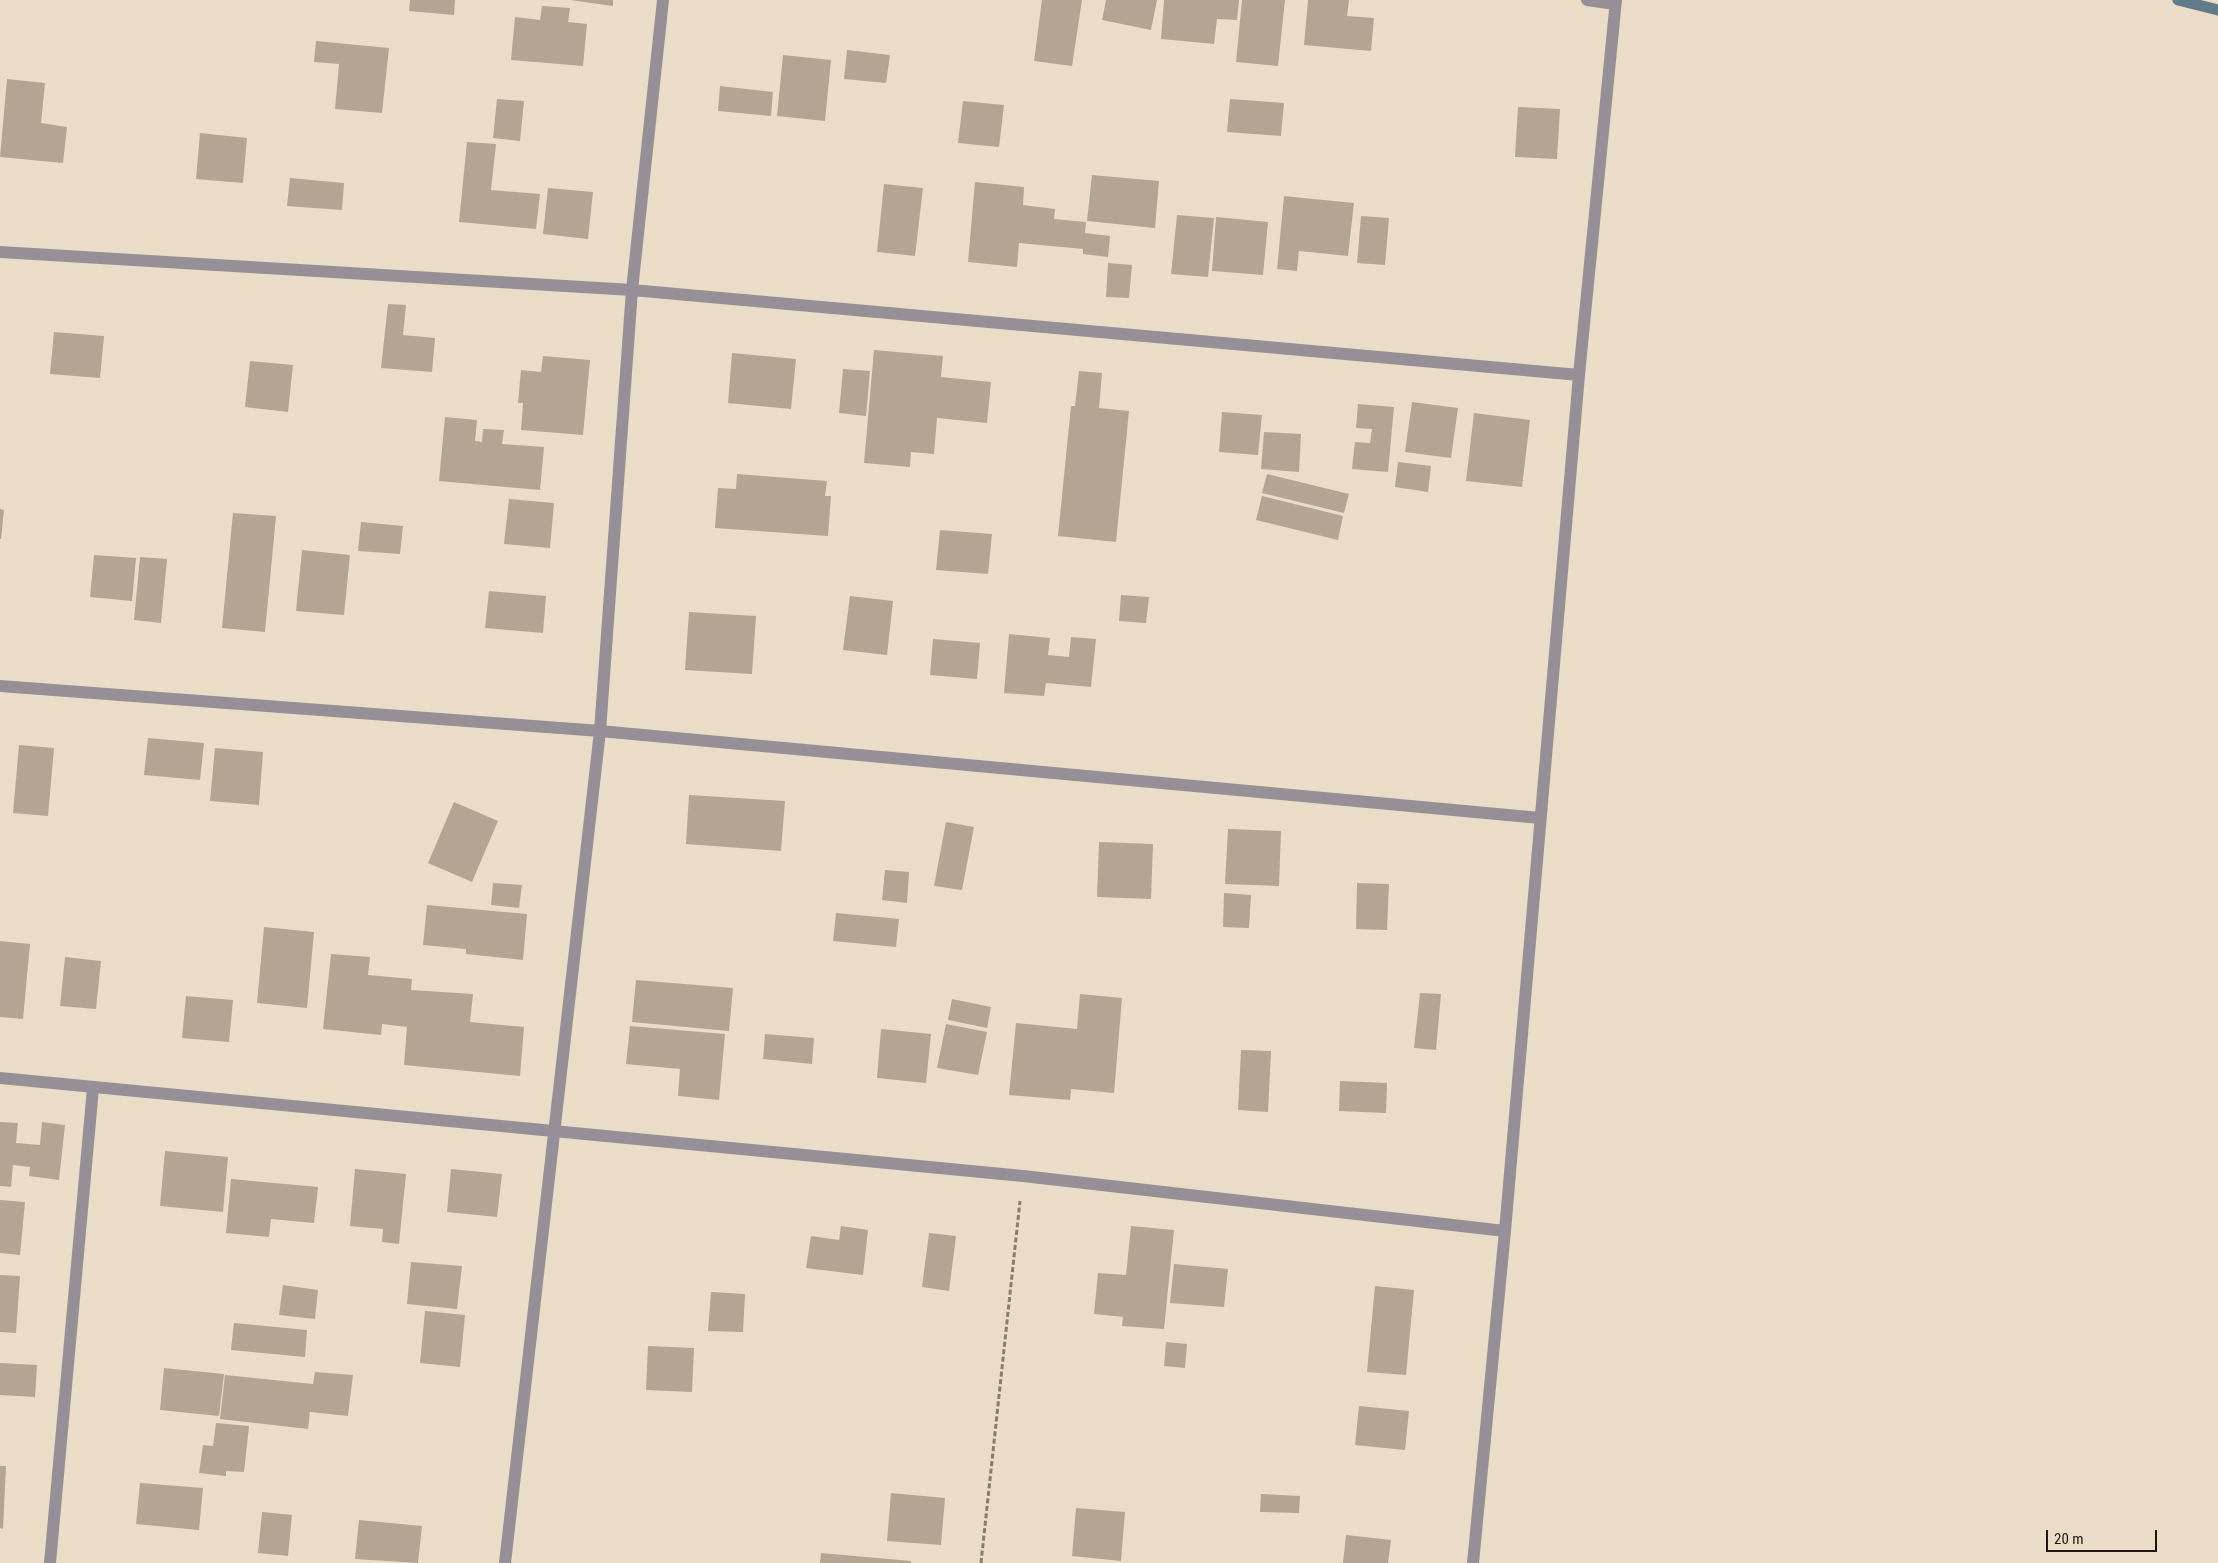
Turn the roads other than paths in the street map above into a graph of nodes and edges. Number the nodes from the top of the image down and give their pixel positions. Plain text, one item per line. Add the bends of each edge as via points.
1 (663, 0) edge
2 (1587, 0) edge
3 (1616, 2) edge
4 (0, 252) edge
5 (632, 290) junction
6 (1579, 374) junction
7 (0, 686) edge
8 (600, 731) junction
9 (1540, 818) junction
10 (0, 1078) edge
11 (92, 1088) junction
12 (555, 1131) junction
13 (1505, 1230) junction
14 (50, 1563) edge
15 (505, 1563) edge
16 (1473, 1563) edge

1 - 5 street
2 - 3 street
3 - 6 street
4 - 5 street
5 - 6 street
5 - 8 street
6 - 9 street
7 - 8 street
8 - 9 street
8 - 12 street
9 - 13 street
10 - 11 street
11 - 12 street
11 - 14 street
12 - 13 street via 1023,1176
12 - 15 street
13 - 16 street

